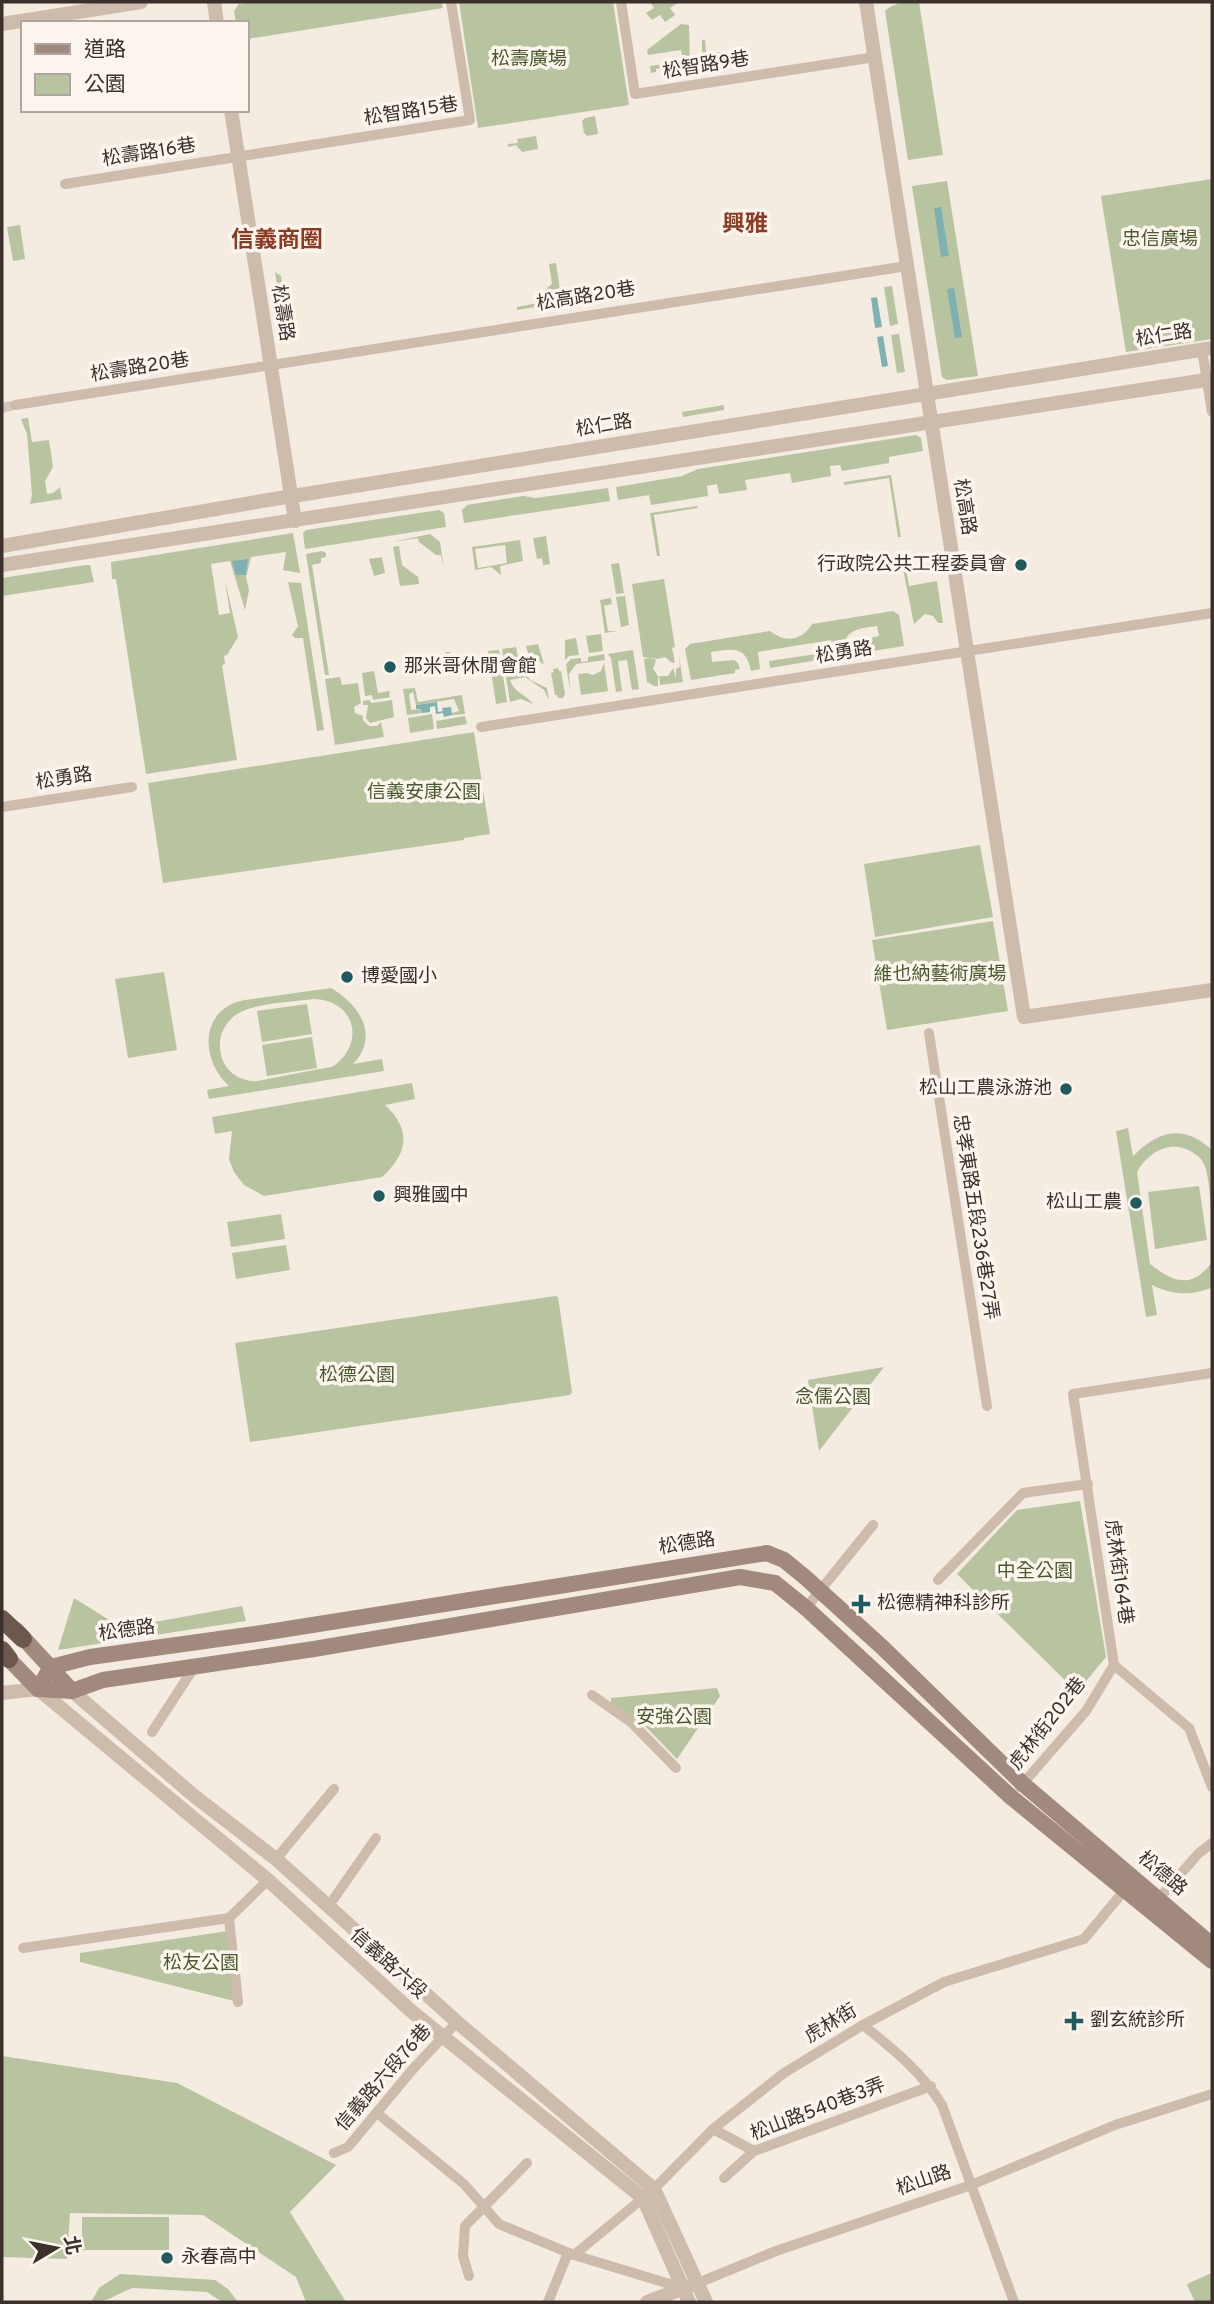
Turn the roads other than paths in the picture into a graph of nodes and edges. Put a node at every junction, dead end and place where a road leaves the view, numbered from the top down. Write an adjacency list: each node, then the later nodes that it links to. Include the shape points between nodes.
1 (141, 2): 7 (street)
2 (214, 2): 6 (street)
3 (451, 2): 10 (street, 松智路15巷, via 470,120)
4 (621, 2): 8 (street, 松智路9巷, via 635,94)
5 (866, 2): 8 (street, 松高路)
6 (217, 21)
7 (2, 24)
8 (874, 57): 12 (street, 松高路)
9 (231, 112): 10 (street, 松壽路)
10 (238, 157): 11 (street, 松壽路16巷); 14 (street, 松壽路)
11 (65, 184)
12 (907, 266): 14 (street, 松高路20巷); 16 (street, 松高路)
13 (1207, 349): 15 (street); 16 (street, 松仁路)
14 (271, 365): 17 (street, 松壽路20巷); 20 (street, 松壽路)
15 (1210, 379): 18 (street); 19 (street)
16 (927, 393): 19 (street, 松高路); 20 (street, 松仁路)
17 (15, 405)
18 (1212, 412)
19 (932, 423): 21 (street); 25 (street, 松高路)
20 (291, 497): 21 (street, 松壽路); 22 (street, 松仁路)
21 (295, 521): 23 (street)
22 (2, 546)
23 (2, 565)
24 (1212, 613): 25 (street, 松勇路)
25 (967, 651): 26 (street, 松勇路); 29 (street, 松高路, via 1024,1017)
26 (481, 727)
27 (132, 787): 28 (street, 松勇路)
28 (2, 807)
29 (1212, 990)
30 (929, 1033): 32 (street, 忠孝東路五段236巷27弄)
31 (1212, 1373): 33 (street, 虎林街164巷, via 1073,1394)
32 (987, 1406)
33 (1087, 1484): 35 (street, via 1023,1493); 42 (street, 虎林街164巷)
34 (873, 1525): 36 (street)
35 (938, 1580)
36 (819, 1591): 37 (street); 43 (main road, 松德路, via 784,1560 767,1553 90,1657); 51 (main road, 松德路)
37 (806, 1608): 44 (main road, 松德路, via 775,1583 740,1577); 54 (main road, 松德路)
38 (2, 1611): 40 (main road)
39 (2, 1619): 40 (highway)
40 (23, 1639): 43 (main road)
41 (4, 1654): 45 (main road)
42 (1114, 1665): 51 (street, 虎林街202巷, via 1086,1711); 52 (street, via 1189,1728)
43 (51, 1667): 45 (main road); 46 (main road)
44 (195, 1667): 46 (main road, 松德路, via 103,1680); 49 (street)
45 (38, 1689): 46 (main road, 松德路); 47 (street, 松德路); 58 (street, 信義路六段)
46 (72, 1691): 57 (street, 信義路六段)
47 (2, 1693)
48 (592, 1695): 50 (street, via 632,1723)
49 (152, 1732)
50 (676, 1768)
51 (1023, 1784): 54 (street, 虎林街202巷); 59 (main road, 松德路)
52 (1212, 1787)
53 (334, 1789): 57 (street)
54 (1011, 1797): 59 (main road, 松德路)
55 (376, 1838): 61 (street)
56 (1212, 1843): 60 (street)
57 (276, 1859): 61 (street, 信義路六段)
58 (268, 1880): 62 (street); 69 (street, 信義路六段)
59 (1129, 1885): 60 (main road, 松德路); 68 (street, 虎林街, via 1083,1939 944,1982)
60 (1154, 1904): 63 (main road, 松德路); 65 (main road, 松德路)
61 (328, 1907): 67 (street, 信義路六段)
62 (229, 1918): 64 (street); 66 (street)
63 (1212, 1945)
64 (23, 1948)
65 (1212, 1961)
66 (238, 2002)
67 (457, 2022): 69 (street, 信義路六段76巷); 79 (street, 信義路六段)
68 (863, 2025): 70 (street); 73 (street, 虎林街, via 784,2073)
69 (442, 2037): 72 (street, 信義路六段76巷); 79 (street, 信義路六段)
70 (930, 2086): 74 (street, 松山路540巷3弄); 78 (street, via 942,2105)
71 (1212, 2094): 78 (street, 松山路, via 1115,2125)
72 (377, 2113): 75 (street, 信義路六段76巷, via 348,2147); 80 (street)
73 (713, 2129): 74 (street); 79 (street, 虎林街)
74 (754, 2151): 77 (street, 松山路540巷3弄)
75 (334, 2153)
76 (527, 2163): 80 (street)
77 (724, 2178)
78 (971, 2185): 83 (street, 松山路, via 776,2251); 89 (street)
79 (649, 2193): 81 (street, 虎林街); 83 (street, 信義路六段); 84 (street, 信義路六段)
80 (485, 2206): 81 (street, via 499,2224); 82 (street, via 465,2226 463,2256)
81 (571, 2254): 84 (street); 85 (street)
82 (469, 2276)
83 (698, 2283): 84 (street, 松山路); 88 (street, 信義路六段)
84 (683, 2288): 86 (street, 松山路); 87 (street, 信義路六段)
85 (548, 2302)
86 (648, 2302)
87 (689, 2302)
88 (706, 2302)
89 (1014, 2302)

